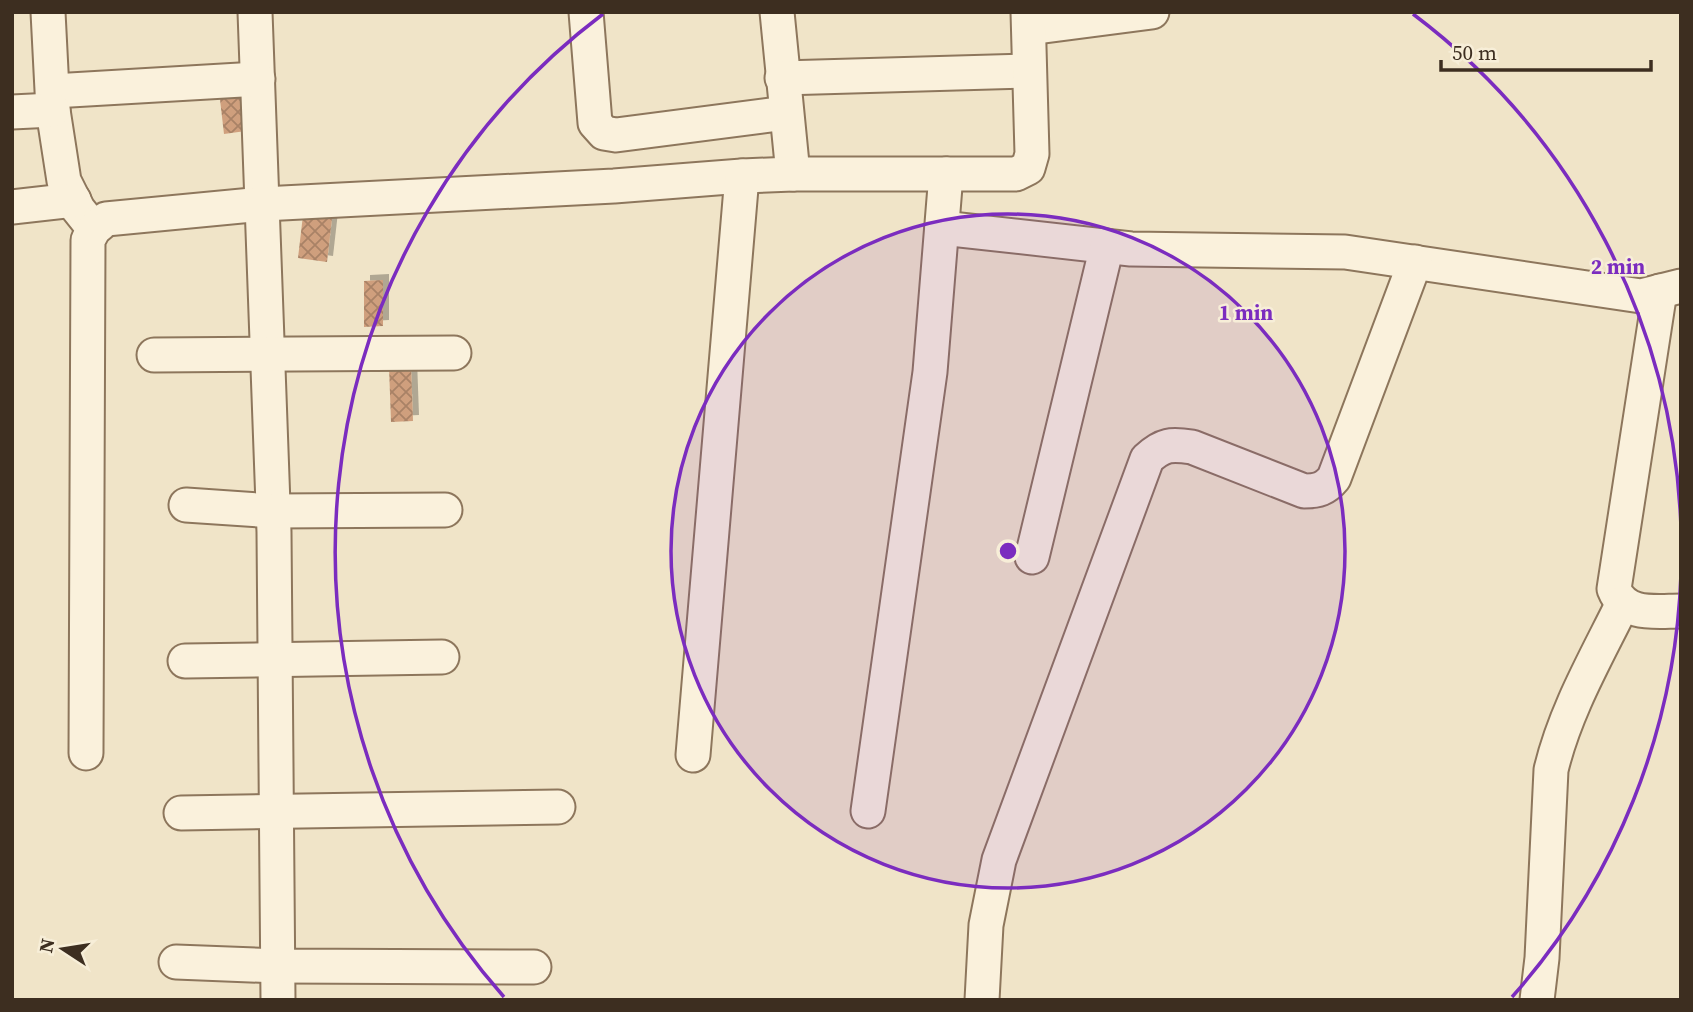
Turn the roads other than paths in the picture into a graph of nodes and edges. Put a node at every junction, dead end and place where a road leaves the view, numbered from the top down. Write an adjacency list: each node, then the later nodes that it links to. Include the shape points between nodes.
1 (48, 12): 10 (street)
2 (255, 12): 9 (street)
3 (586, 12): 12 (street, via 595,123 604,133)
4 (776, 12): 8 (street)
5 (1152, 12): 6 (street)
6 (1028, 20): 7 (street)
7 (1028, 71): 8 (street); 14 (street, via 1032,154 1028,168 1016,174)
8 (782, 78): 12 (street)
9 (258, 79): 10 (street); 17 (street)
10 (53, 100): 11 (street); 16 (street, via 64,181)
11 (12, 112)
12 (786, 113): 13 (street)
13 (793, 174): 14 (street); 15 (street)
14 (946, 174): 19 (street)
15 (742, 176): 17 (street); 37 (street)
16 (74, 200): 18 (street); 20 (street)
17 (263, 204): 20 (street, via 106,219); 26 (street)
18 (12, 207)
19 (942, 228): 21 (street); 40 (street, via 930,372)
20 (94, 229): 36 (street, via 88,240)
21 (1107, 246): 22 (street, via 1345,252); 30 (street)
22 (1415, 262): 23 (street, via 1641,296); 46 (street, via 1334,478 1327,486 1304,492 1176,444 1159,447 1147,459 999,860 986,925)
23 (1670, 289): 31 (street, via 1614,589)
24 (454, 353): 26 (street)
25 (154, 355): 26 (street)
26 (268, 356): 28 (street)
27 (186, 505): 28 (street)
28 (273, 510): 29 (street); 35 (street)
29 (444, 510)
30 (1032, 558)
31 (1623, 603): 32 (street, via 1637,610); 47 (street, via 1558,740 1551,770)
32 (1681, 611)
33 (442, 657): 35 (street)
34 (185, 661): 35 (street)
35 (274, 661): 39 (street)
36 (86, 753)
37 (693, 755)
38 (558, 807): 39 (street)
39 (276, 811): 41 (street); 43 (street)
40 (868, 811)
41 (181, 813)
42 (176, 962): 43 (street)
43 (278, 966): 44 (street); 45 (street)
44 (534, 967)
45 (278, 1000)
46 (982, 1000)
47 (1537, 1000)

